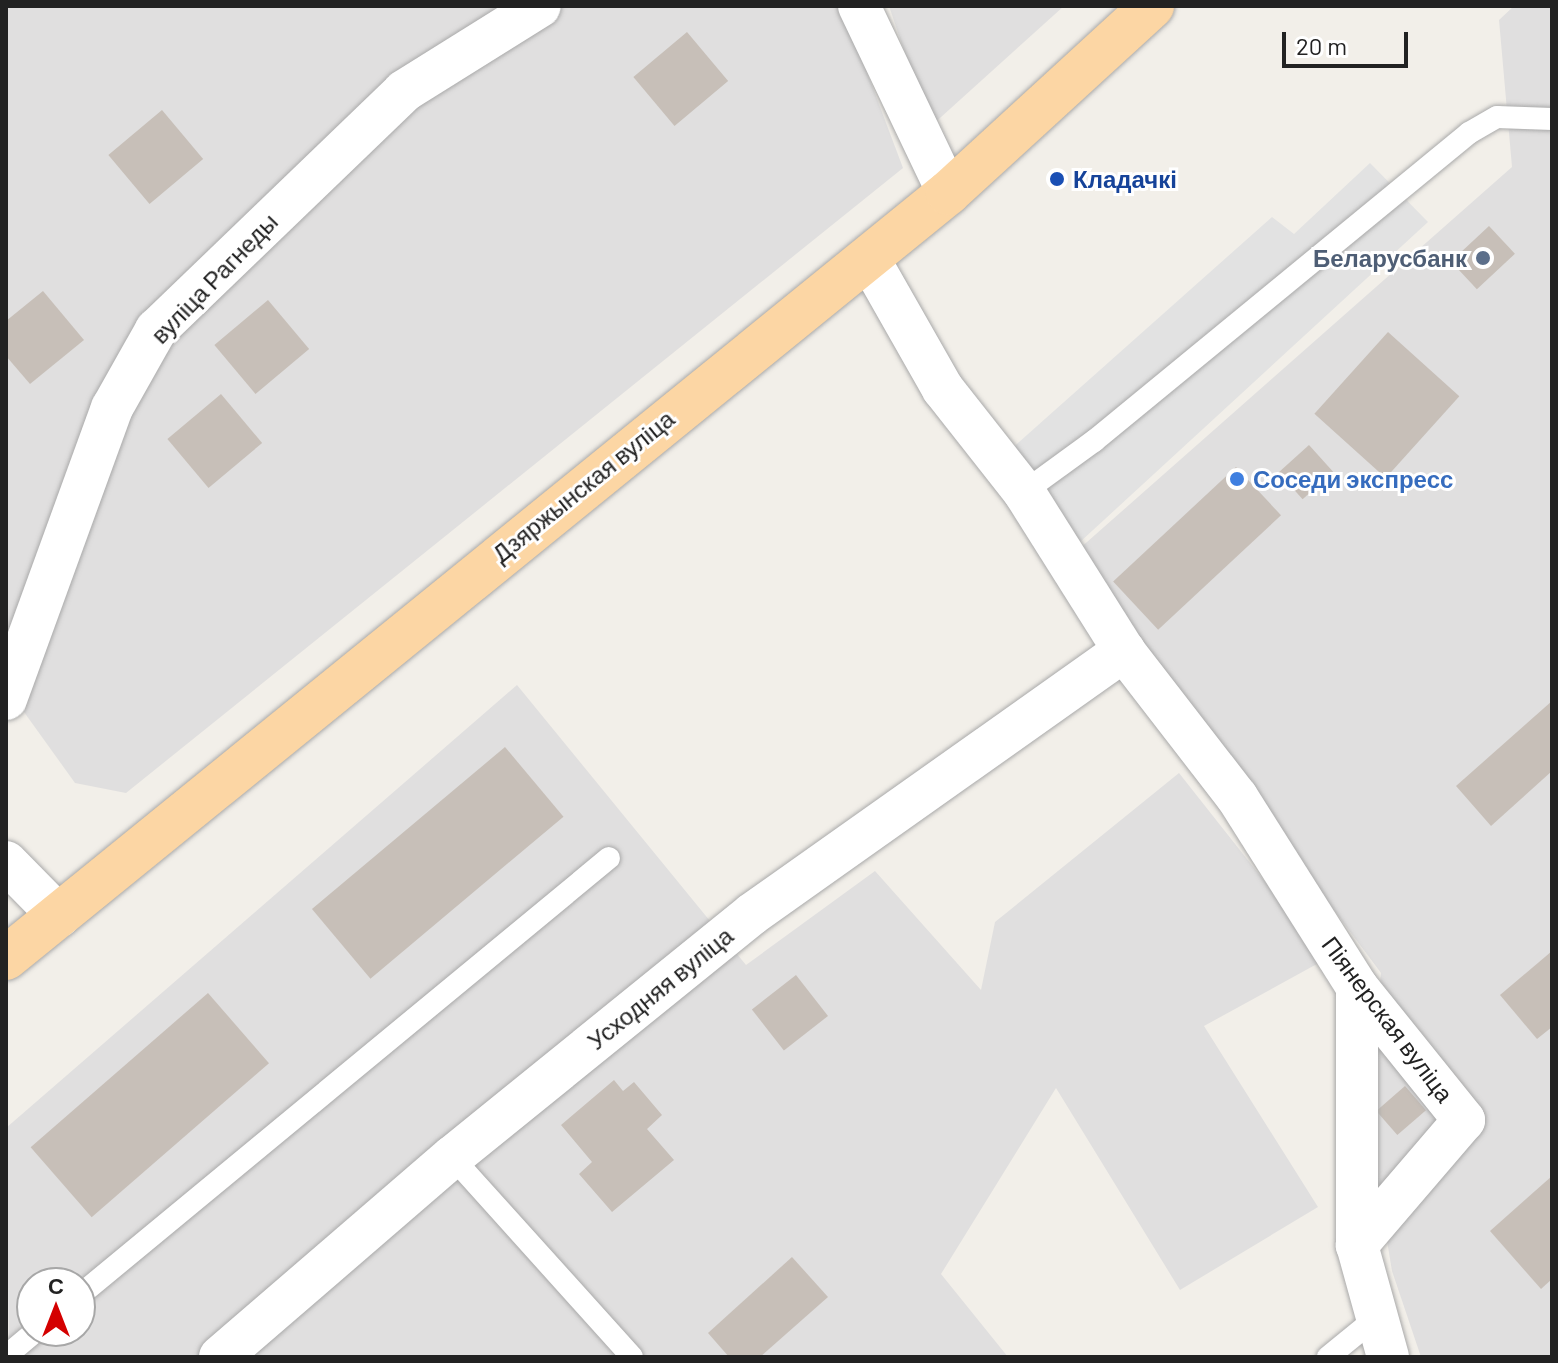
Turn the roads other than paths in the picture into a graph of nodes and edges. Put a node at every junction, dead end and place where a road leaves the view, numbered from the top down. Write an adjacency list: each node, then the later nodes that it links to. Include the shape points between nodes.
1 (540, 6): 9 (street, вуліца Рагнеды, via 404,91 156,330 112,408)
2 (859, 6): 5 (street)
3 (1152, 6): 5 (main road, Дзяржынская вуліца)
4 (1552, 119): 7 (lane, via 1497,117 1469,133)
5 (948, 193): 6 (main road, Дзяржынская вуліца)
6 (869, 259): 7 (street, Піянерская вуліца, via 943,389); 12 (main road, Дзяржынская вуліца, via 768,334)
7 (1024, 492): 8 (street, Піянерская вуліца)
8 (1124, 651): 14 (street, Піянерская вуліца, via 1237,797); 15 (street, Усходняя вуліца, via 752,914)
9 (6, 699)
10 (609, 858): 17 (lane)
11 (6, 862): 12 (street)
12 (59, 916): 13 (main road, Дзяржынская вуліца)
13 (6, 958)
14 (1357, 987): 16 (street); 16 (street, Піянерская вуліца, via 1464,1120)
15 (452, 1157): 19 (street, Усходняя вуліца); 20 (lane)
16 (1357, 1245): 18 (street)
17 (96, 1282)
18 (1377, 1317): 21 (lane); 22 (street)
19 (220, 1357)
20 (632, 1357)
21 (1328, 1357)
22 (1388, 1357)

